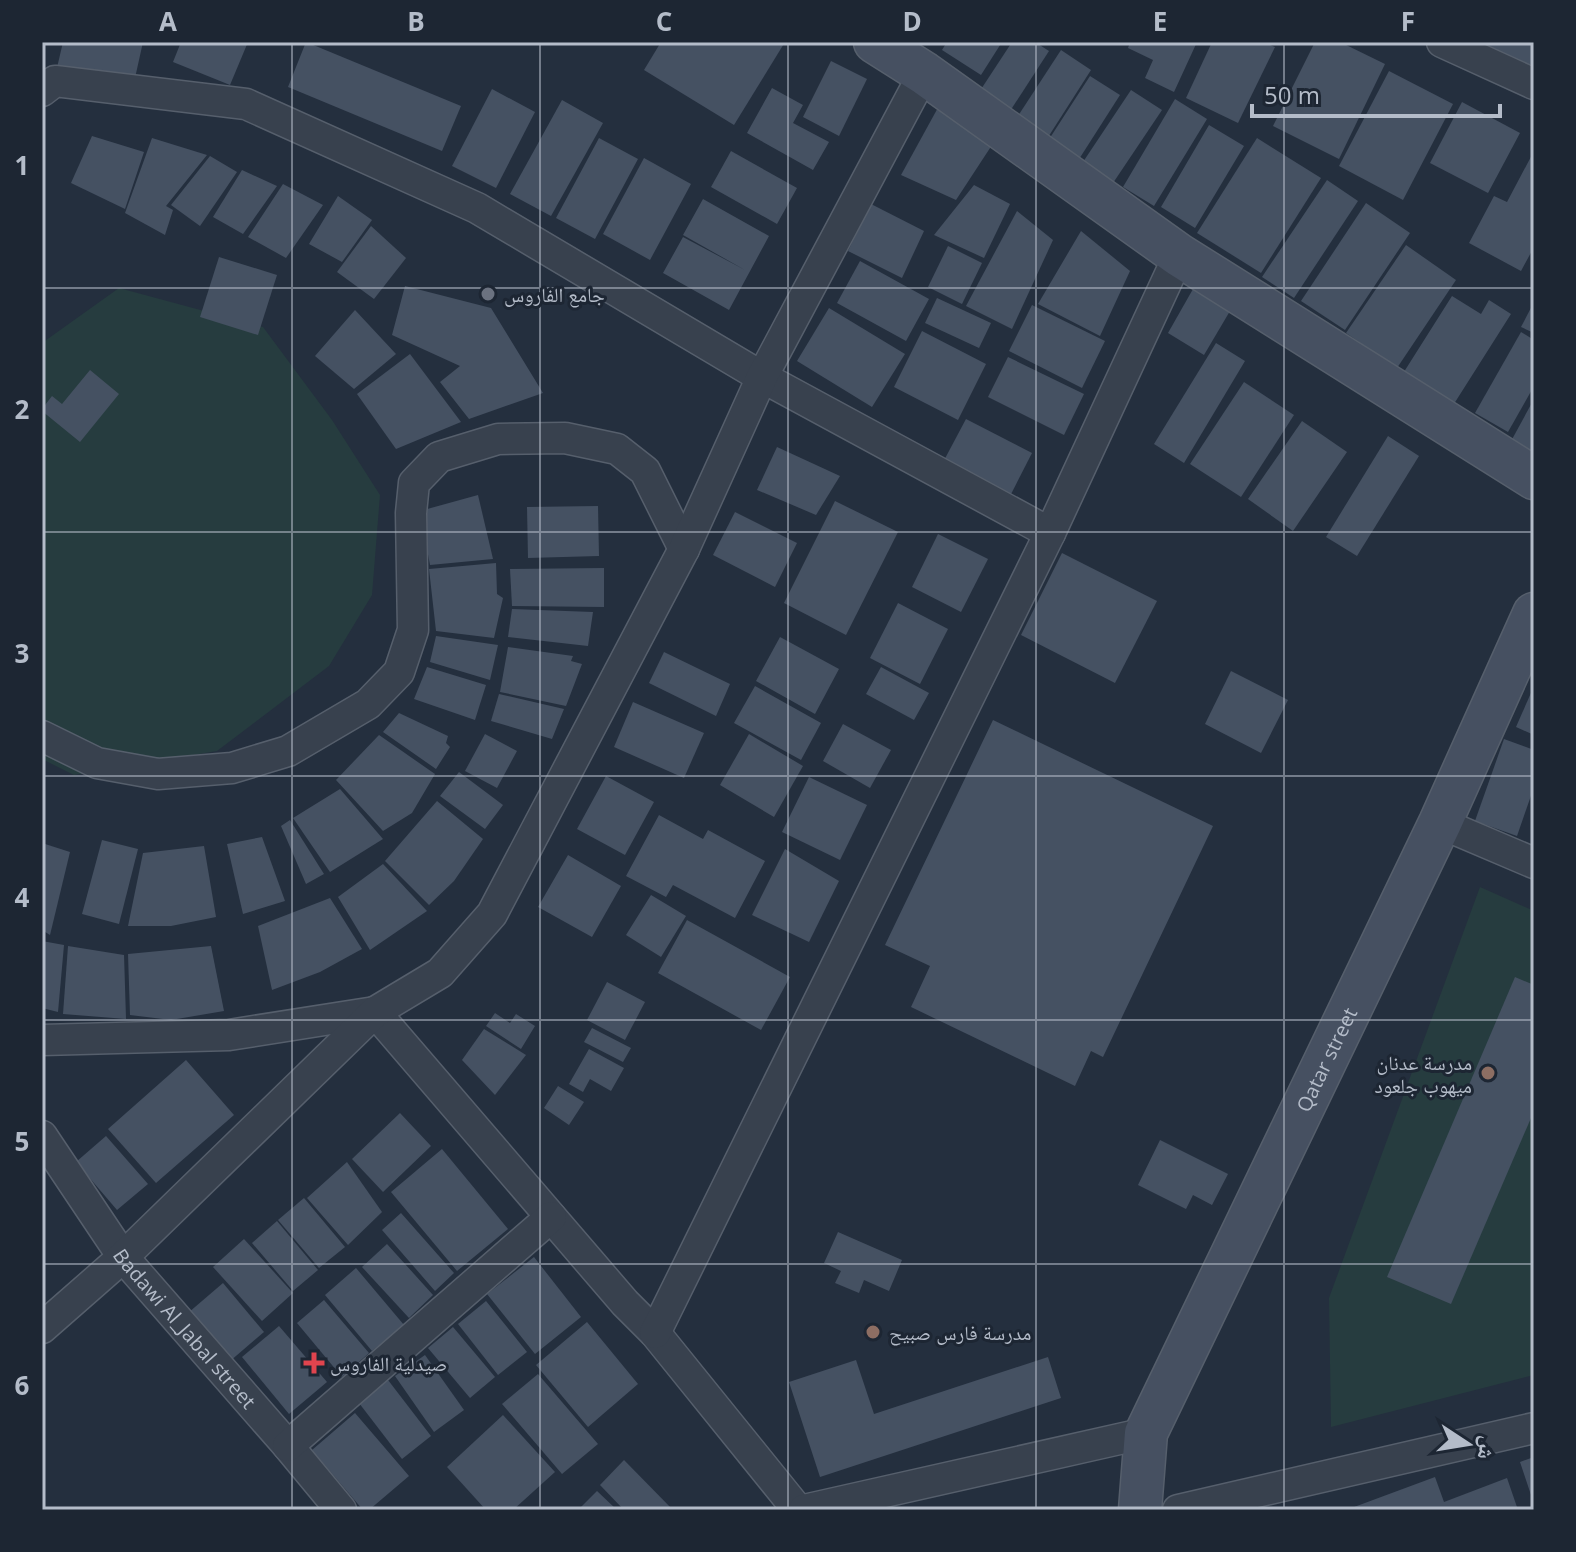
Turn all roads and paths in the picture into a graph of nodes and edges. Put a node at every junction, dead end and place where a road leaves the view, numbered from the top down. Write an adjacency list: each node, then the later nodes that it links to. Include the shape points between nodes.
1 (875, 42): 3 (street)
2 (1442, 42): 4 (street)
3 (924, 73): 6 (street); 7 (street)
4 (1534, 84)
5 (42, 91): 7 (street, via 55,81 246,104 477,208)
6 (1179, 255): 8 (street); 9 (street)
7 (762, 377): 9 (street); 10 (street)
8 (1534, 478)
9 (1050, 533): 21 (street)
10 (684, 549): 12 (street, via 645,471 617,449 565,438 498,439 439,457 414,483 413,630 399,672 368,704 288,751 232,768 158,774 97,763); 15 (street, via 492,914 440,973)
11 (1534, 614): 13 (street, Qatar street)
12 (42, 736)
13 (1440, 823): 14 (street); 23 (street, Qatar street)
14 (1534, 863)
15 (375, 1012): 16 (street, via 229,1035); 18 (street); 19 (street)
16 (42, 1040)
17 (42, 1136): 19 (street, Badawi Al_Jabal street)
18 (551, 1217): 21 (street); 24 (street)
19 (123, 1257): 20 (street); 24 (street, Badawi Al_Jabal street)
20 (42, 1328)
21 (655, 1333): 26 (street)
22 (1534, 1428): 28 (street)
23 (1146, 1433): 26 (street); 27 (street, Qatar street)
24 (288, 1446): 25 (street, Badawi Al_Jabal street)
25 (341, 1510)
26 (801, 1510)
27 (1140, 1510)
28 (1178, 1510)

